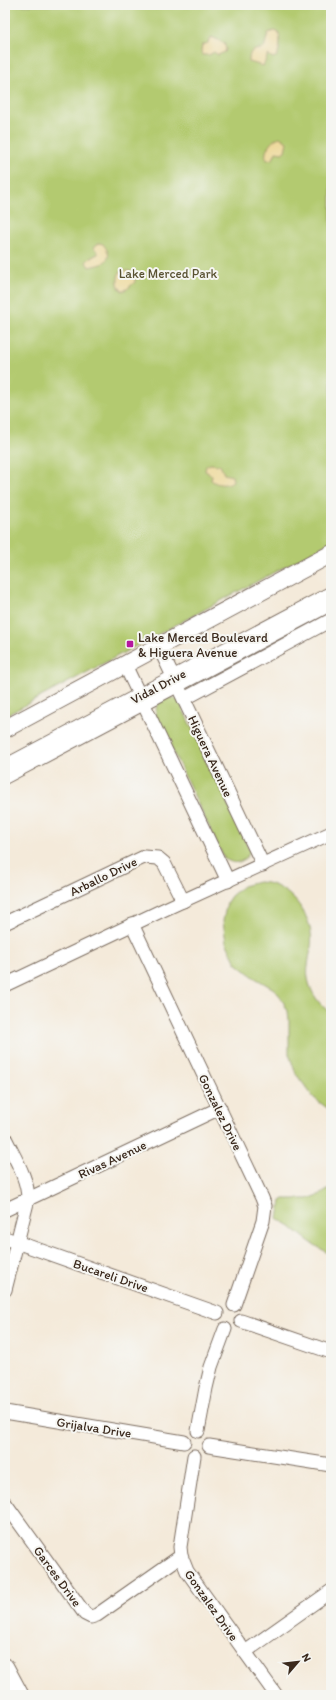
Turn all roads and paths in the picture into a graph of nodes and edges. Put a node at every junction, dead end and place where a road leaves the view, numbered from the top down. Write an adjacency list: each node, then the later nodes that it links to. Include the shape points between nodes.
1 (331, 554): 5 (main road)
2 (331, 593): 7 (street, Vidal Drive)
3 (331, 604): 7 (street, Vidal Drive)
4 (331, 620): 8 (street, Vidal Drive)
5 (159, 647): 6 (main road); 7 (street, Higuera Avenue)
6 (125, 665): 9 (street); 10 (main road)
7 (176, 682): 8 (street, Higuera Avenue); 9 (street, Vidal Drive)
8 (184, 699): 14 (street, Higuera Avenue)
9 (141, 700): 11 (street, Vidal Drive); 12 (street, Vidal Drive); 15 (street)
10 (5, 729)
11 (5, 766)
12 (5, 777)
13 (331, 833): 14 (street)
14 (263, 865): 15 (street)
15 (228, 881): 16 (street)
16 (183, 901): 17 (street, Arballo Drive, via 164,863 158,858 144,857); 18 (street)
17 (5, 923)
18 (132, 924): 19 (street); 20 (street, Gonzalez Drive)
19 (5, 985)
20 (220, 1108): 22 (street, Rivas Avenue); 26 (street, Gonzalez Drive, via 265,1206 263,1221)
21 (5, 1138): 22 (street, via 26,1181)
22 (28, 1199): 23 (street, Rivas Avenue); 24 (street)
23 (5, 1210)
24 (11, 1240): 25 (street); 27 (street, Bucareli Drive)
25 (5, 1290)
26 (234, 1305): 27 (street, via 225,1305); 28 (street, via 241,1312)
27 (217, 1313): 29 (street, via 218,1323)
28 (241, 1321): 29 (street, via 235,1329); 30 (street)
29 (225, 1329): 32 (street, via 207,1381)
30 (331, 1352)
31 (5, 1412): 33 (street, Grijalva Drive)
32 (198, 1431): 33 (street, via 189,1433); 34 (street, via 206,1436)
33 (184, 1442): 35 (street, via 186,1452)
34 (209, 1446): 35 (street, via 204,1454); 36 (street)
35 (194, 1456): 38 (street, Gonzalez Drive, via 180,1547)
36 (331, 1465)
37 (5, 1503): 38 (street, Garces Drive, via 85,1614 90,1617 98,1615)
38 (181, 1556): 40 (street, Gonzalez Drive, via 187,1571)
39 (331, 1591): 40 (street)
40 (245, 1652): 43 (street, Gonzalez Drive)
41 (5, 1667): 42 (main road)
42 (20, 1695)
43 (276, 1695)

